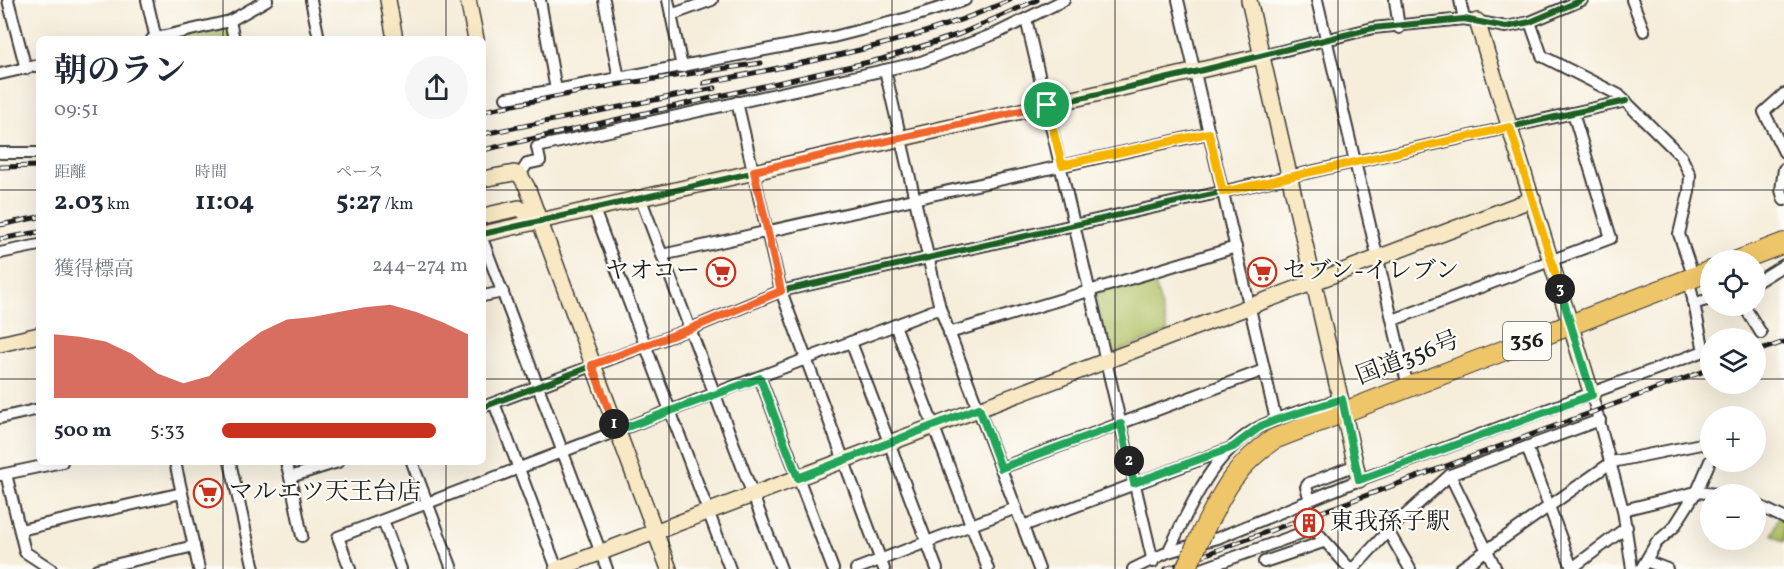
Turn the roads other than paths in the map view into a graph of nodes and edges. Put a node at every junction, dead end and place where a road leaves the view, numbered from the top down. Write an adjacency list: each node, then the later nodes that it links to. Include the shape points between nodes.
1 (8, 0): 41 (street)
2 (147, 0): 31 (street)
3 (267, 0): 27 (street)
4 (311, 0): 34 (street)
5 (388, 0): 35 (street)
6 (468, 0): 36 (street)
7 (540, 0): 46 (street)
8 (604, 0): 45 (street)
9 (668, 0): 23 (street)
10 (712, 0): 23 (street)
11 (965, 0): 22 (street)
12 (1064, 0): 24 (street)
13 (1178, 0): 43 (street)
14 (1242, 0): 25 (street)
15 (1249, 0): 25 (street)
16 (1254, 0): 25 (street)
17 (1317, 0): 37 (street)
18 (1395, 0): 29 (street)
19 (1460, 0): 26 (street)
20 (1582, 0): 28 (street)
21 (1632, 0): 30 (street)
22 (930, 5): 40 (street, via 833,37)
23 (671, 15): 40 (street)
24 (1026, 19): 42 (street, via 921,62); 51 (street)
25 (1254, 19): 38 (street)
26 (1471, 20): 28 (street, via 1506,27); 29 (street); 53 (street)
27 (230, 21): 32 (street); 33 (street)
28 (1530, 22): 49 (street, via 1542,56)
29 (1399, 28): 37 (street, via 1373,28)
30 (1644, 31)
31 (154, 36)
32 (168, 36)
33 (233, 36)
34 (318, 36)
35 (394, 36)
36 (475, 36)
37 (1326, 39): 38 (street); 59 (street)
38 (1262, 56): 43 (street); 64 (street)
39 (36, 66): 41 (street)
40 (682, 68): 45 (street)
41 (26, 69): 44 (street)
42 (885, 69): 50 (street); 55 (street)
43 (1195, 72): 51 (street); 54 (street)
44 (0, 74)
45 (619, 79): 46 (street)
46 (556, 90): 48 (street)
47 (1784, 94): 56 (street, via 1764,112)
48 (506, 98)
49 (1626, 101): 52 (street); 88 (street, via 1681,156 1689,175 1689,192 1678,234)
50 (737, 102): 62 (street); 63 (street, via 537,147 540,161 527,164)
51 (1047, 105): 55 (street); 60 (street)
52 (1573, 113): 53 (street); 86 (street, via 1611,238)
53 (1510, 127): 59 (street); 69 (street)
54 (1209, 133): 60 (street); 66 (street)
55 (900, 138): 62 (street); 68 (street)
56 (1784, 152)
57 (0, 153): 58 (street)
58 (36, 153)
59 (1355, 162): 64 (street); 84 (street)
60 (1062, 165): 68 (street); 74 (street)
61 (1784, 169): 70 (street, via 1780,190)
62 (754, 171): 67 (street); 75 (street)
63 (520, 175): 65 (street); 73 (street, via 536,208)
64 (1290, 177): 66 (street); 90 (street)
65 (486, 178)
66 (1223, 192): 74 (street); 79 (street)
67 (640, 196): 71 (street); 83 (street)
68 (914, 198): 75 (street); 85 (street)
69 (1533, 199): 84 (street); 86 (street)
70 (1784, 200)
71 (593, 207): 73 (street); 107 (street)
72 (486, 215): 73 (street, via 519,208)
73 (537, 220): 76 (street); 110 (street)
74 (1076, 224): 85 (street); 92 (street)
75 (768, 231): 83 (street); 91 (street)
76 (486, 233)
77 (1784, 243): 81 (highway)
78 (36, 246): 82 (street)
79 (1236, 247): 92 (street); 97 (street)
80 (486, 249): 93 (street)
81 (1766, 250)
82 (0, 254)
83 (662, 255): 102 (street)
84 (1377, 257): 90 (street); 99 (street)
85 (928, 258): 91 (street); 98 (street)
86 (1552, 261): 99 (street); 100 (street)
87 (1784, 265): 89 (street)
88 (1698, 276): 96 (street); 100 (highway, 国道356号 / 356)
89 (1766, 276)
90 (1314, 281): 97 (street); 118 (street)
91 (781, 291): 102 (street); 108 (street)
92 (1090, 291): 103 (street); 109 (street)
93 (503, 292): 94 (street); 113 (street)
94 (486, 295)
95 (1700, 302): 96 (street)
96 (1693, 304): 116 (street, via 1704,351)
97 (1249, 305): 109 (street); 111 (street)
98 (940, 308): 101 (street); 103 (street)
99 (1393, 320): 114 (street)
100 (1571, 324): 114 (highway, 国道356号 / 356); 116 (street)
101 (895, 325): 105 (street); 126 (street)
102 (690, 329): 107 (street); 115 (street)
103 (950, 333): 119 (street)
104 (36, 336): 106 (street)
105 (851, 342): 108 (street); 128 (street)
106 (0, 344)
107 (646, 345): 110 (street); 121 (street)
108 (807, 359): 112 (street); 133 (street)
109 (1106, 360): 119 (street); 125 (street)
110 (592, 365): 113 (street); 127 (street)
111 (1264, 370): 123 (street); 125 (street)
112 (760, 378): 115 (street); 148 (street)
113 (538, 386): 117 (street); 132 (street)
114 (1408, 387): 118 (highway, 国道356号 / 356)
115 (715, 393): 121 (street); 153 (street)
116 (1592, 395): 124 (street); 144 (street)
117 (488, 405): 141 (street)
118 (1344, 405): 123 (street); 144 (street); 199 (highway, 国道356号 / 356, bridge, via 1274,439 1248,458 1227,484)
119 (979, 408): 126 (street); 142 (street)
120 (36, 410): 122 (street)
121 (670, 410): 127 (street); 160 (street)
122 (0, 418)
123 (1276, 420): 130 (street)
124 (1600, 420): 131 (street); 134 (street)
125 (1121, 424): 142 (street); 149 (street)
126 (933, 426): 128 (street); 163 (street)
127 (616, 431): 132 (street); 168 (street)
128 (889, 443): 133 (street); 170 (street)
129 (1700, 444): 134 (street)
130 (1233, 447): 149 (street); 176 (street, via 1202,484)
131 (1527, 447): 146 (street); 156 (street)
132 (563, 451): 141 (street); 175 (street)
133 (843, 460): 148 (street); 178 (street)
134 (1612, 462): 156 (street); 159 (street)
135 (48, 465): 145 (street)
136 (176, 465): 152 (street)
137 (231, 465): 184 (street)
138 (287, 465): 147 (street)
139 (328, 465): 147 (street)
140 (413, 465): 155 (street)
141 (519, 468): 155 (street); 188 (street)
142 (1001, 468): 157 (street)
143 (1705, 472): 150 (street)
144 (1358, 473): 154 (street); 154 (street, via 1309,483 1306,487)
145 (3, 475): 166 (street)
146 (1450, 475): 167 (street); 174 (street)
147 (290, 477): 169 (street)
148 (798, 478): 153 (street); 193 (street)
149 (1134, 483): 164 (street); 177 (street)
150 (1696, 492): 151 (street); 159 (street); 180 (street)
151 (1700, 492)
152 (182, 494): 166 (street); 172 (street)
153 (753, 495): 160 (street); 192 (street)
154 (1310, 500): 176 (street, via 1218,538)
155 (428, 503): 162 (street); 187 (street)
156 (1549, 506): 174 (street); 205 (street)
157 (1016, 508): 163 (street); 164 (street)
158 (1766, 509): 161 (street)
159 (1623, 510): 165 (street)
160 (709, 512): 168 (street); 191 (street)
161 (1784, 518)
162 (382, 520): 185 (street, via 338,537); 186 (street)
163 (971, 525): 170 (street); 196 (street)
164 (1023, 526): 197 (street)
165 (1627, 527): 205 (street); 206 (street)
166 (20, 530): 181 (street, via 25,552)
167 (1388, 531): 201 (street); 202 (street)
168 (655, 532): 175 (street); 190 (street)
169 (302, 536)
170 (927, 542): 178 (street); 195 (street)
171 (1323, 542): 173 (street, via 1316,531 1307,531); 179 (street); 201 (street)
172 (194, 546): 182 (street); 183 (street)
173 (1258, 548): 179 (street); 200 (street)
174 (1487, 550): 203 (street); 204 (street)
175 (601, 552): 188 (street); 189 (street)
176 (1168, 552): 177 (street)
177 (1153, 562): 198 (street)
178 (882, 564): 194 (street)
179 (1265, 565)
180 (1644, 565): 207 (street)
181 (51, 569)
182 (97, 569)
183 (199, 569)
184 (254, 569)
185 (350, 569)
186 (401, 569)
187 (452, 569)
188 (557, 569)
189 (607, 569)
190 (669, 569)
191 (730, 569)
192 (781, 569)
193 (833, 569)
194 (856, 569)
195 (937, 569)
196 (988, 569)
197 (1039, 569)
198 (1133, 569)
199 (1186, 569)
200 (1203, 569)
201 (1351, 569)
202 (1410, 569)
203 (1460, 569)
204 (1496, 569)
205 (1572, 569)
206 (1632, 569)
207 (1667, 569)

